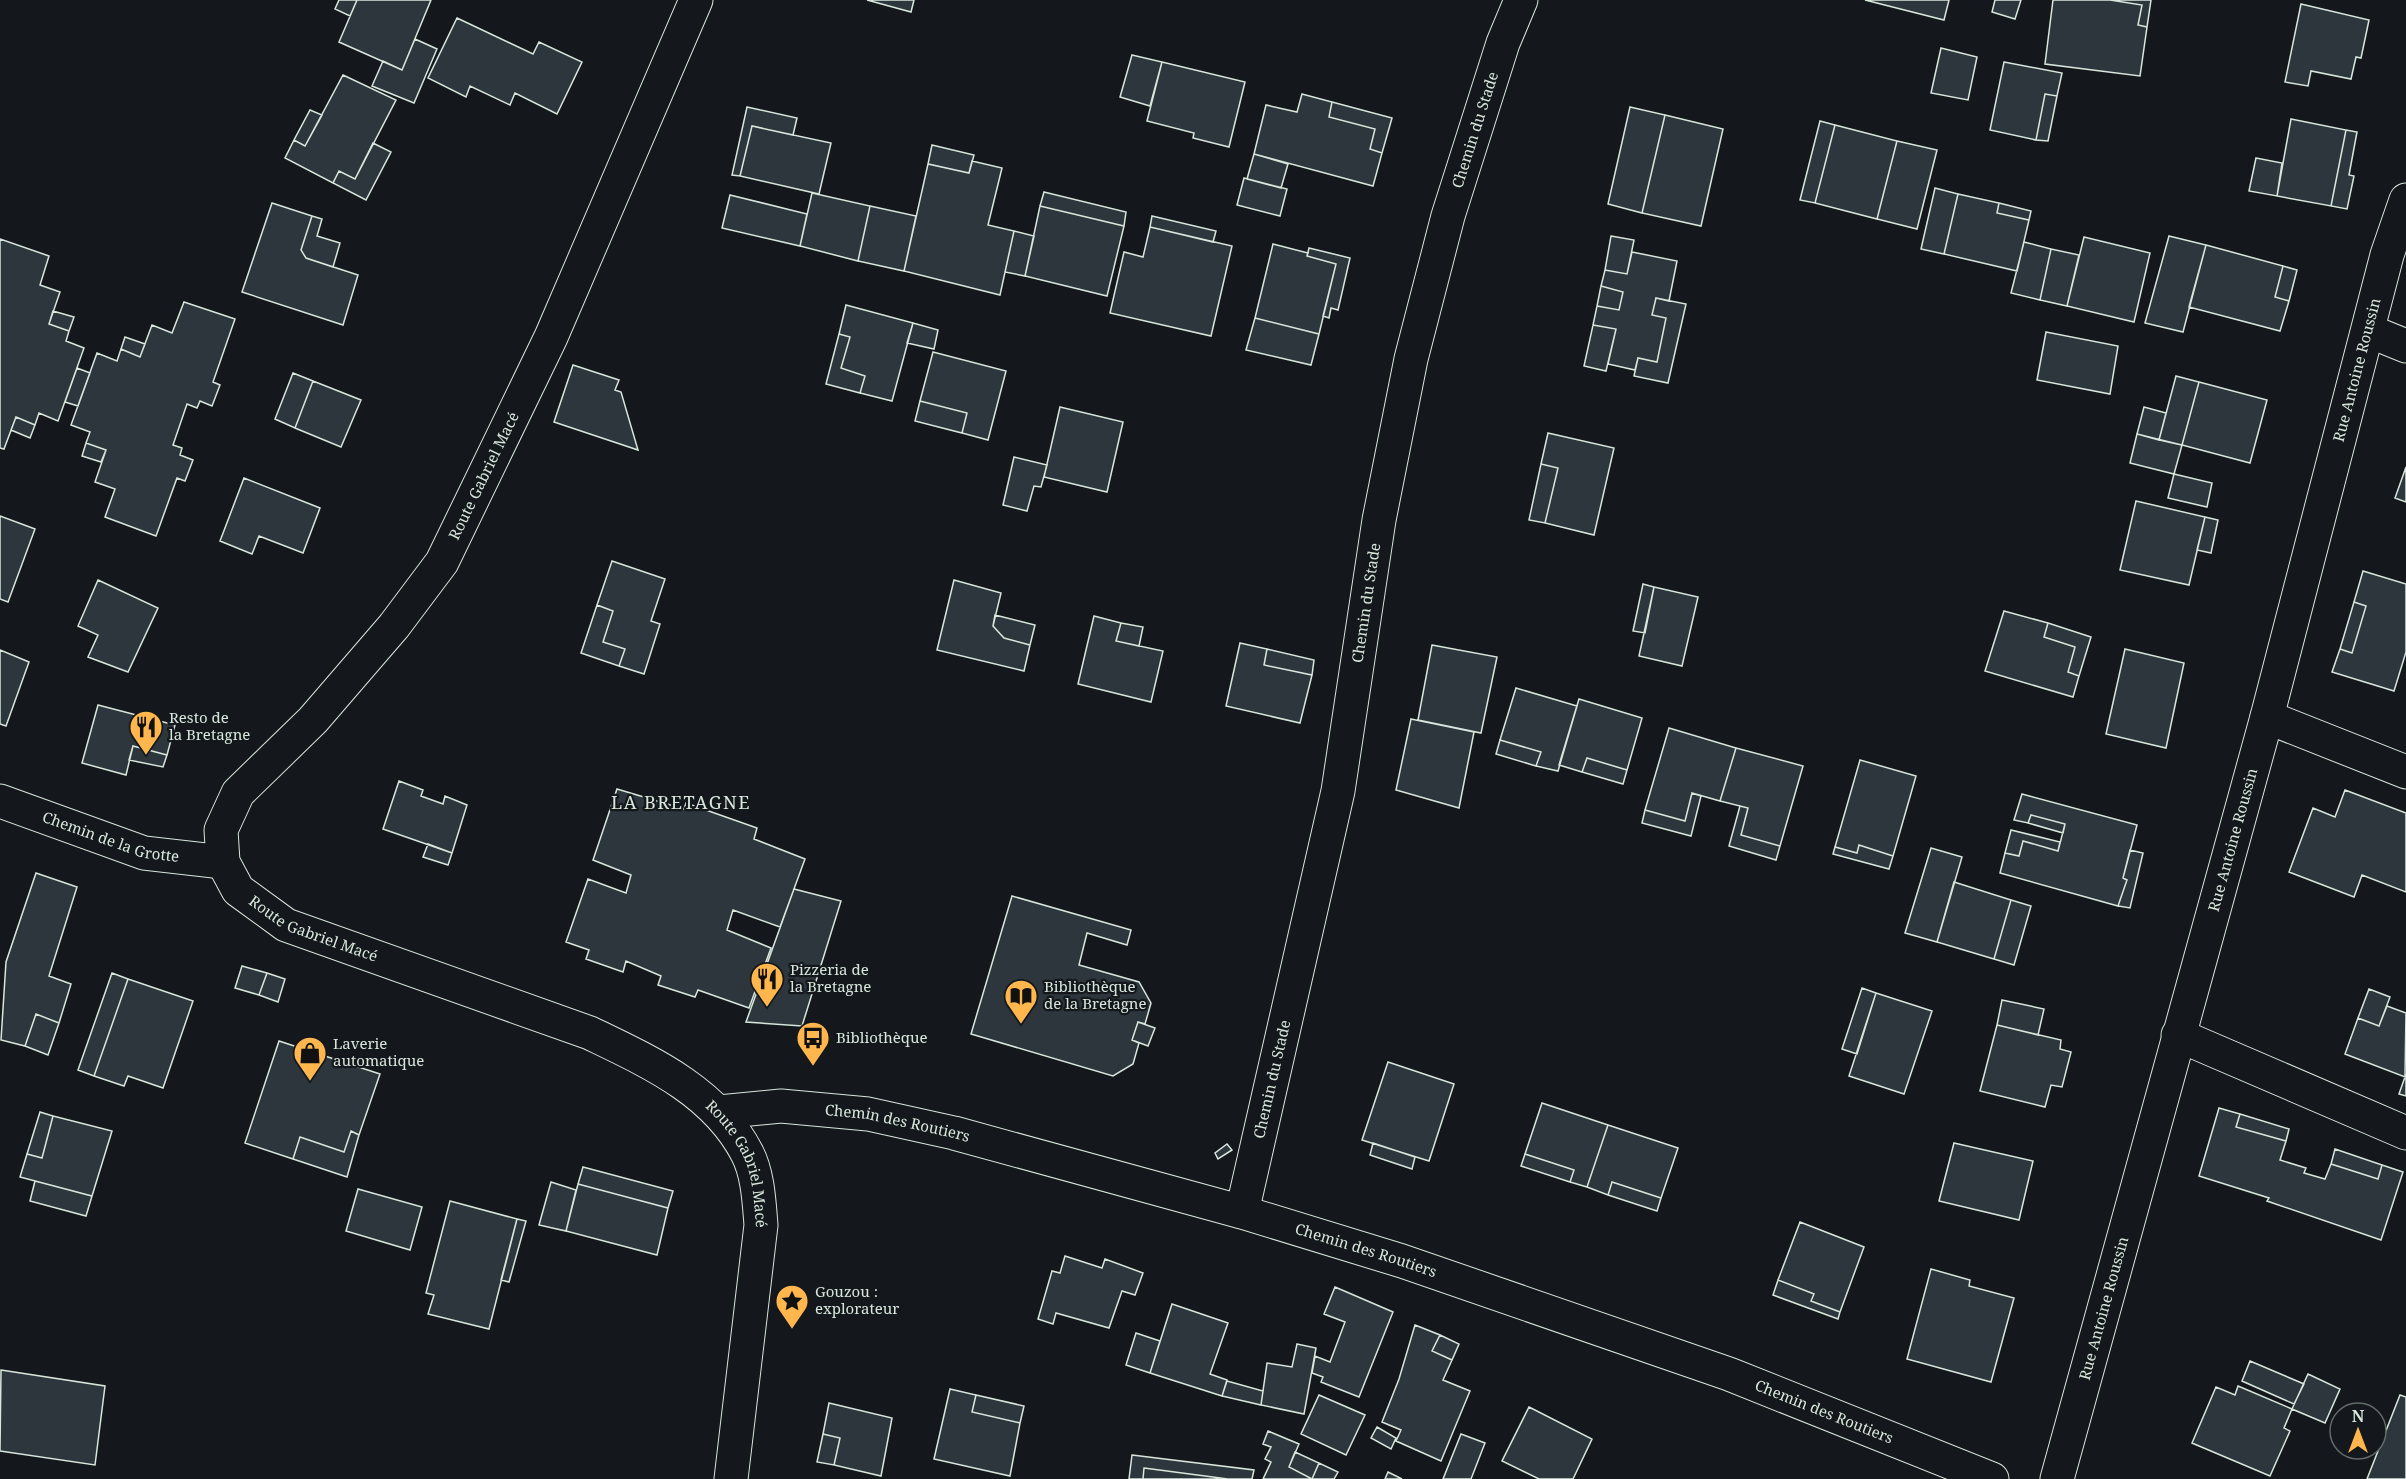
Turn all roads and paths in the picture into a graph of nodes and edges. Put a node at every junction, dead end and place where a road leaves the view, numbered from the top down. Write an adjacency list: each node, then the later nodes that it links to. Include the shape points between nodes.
1 (696, 0): 9 (street, Route Gabriel Macé, via 551,337 442,562 394,626 313,720 238,793 221,830)
2 (1521, 0): 13 (street, Chemin du Stade, via 1503,43 1448,216 1410,358 1379,520 1338,791)
3 (2406, 200): 4 (street, Rue Antoine Roussin)
4 (2368, 331): 5 (street); 6 (street, Rue Antoine Roussin)
5 (2406, 346)
6 (2267, 717): 7 (street); 10 (street, Rue Antoine Roussin)
7 (2406, 772)
8 (0, 801): 9 (street, Chemin de la Grotte, via 144,853)
9 (223, 862): 11 (street, Route Gabriel Macé, via 238,890 286,925 590,1034 686,1084)
10 (2178, 1035): 12 (street); 16 (street, Rue Antoine Roussin)
11 (719, 1112): 13 (street, Chemin des Routiers, via 781,1106 867,1114 954,1133); 14 (street, Route Gabriel Macé, via 748,1154 758,1189 761,1225)
12 (2406, 1133)
13 (1242, 1212): 15 (street, Chemin des Routiers, via 1402,1262 1729,1374)
14 (731, 1479)
15 (1992, 1479)
16 (2057, 1479)

